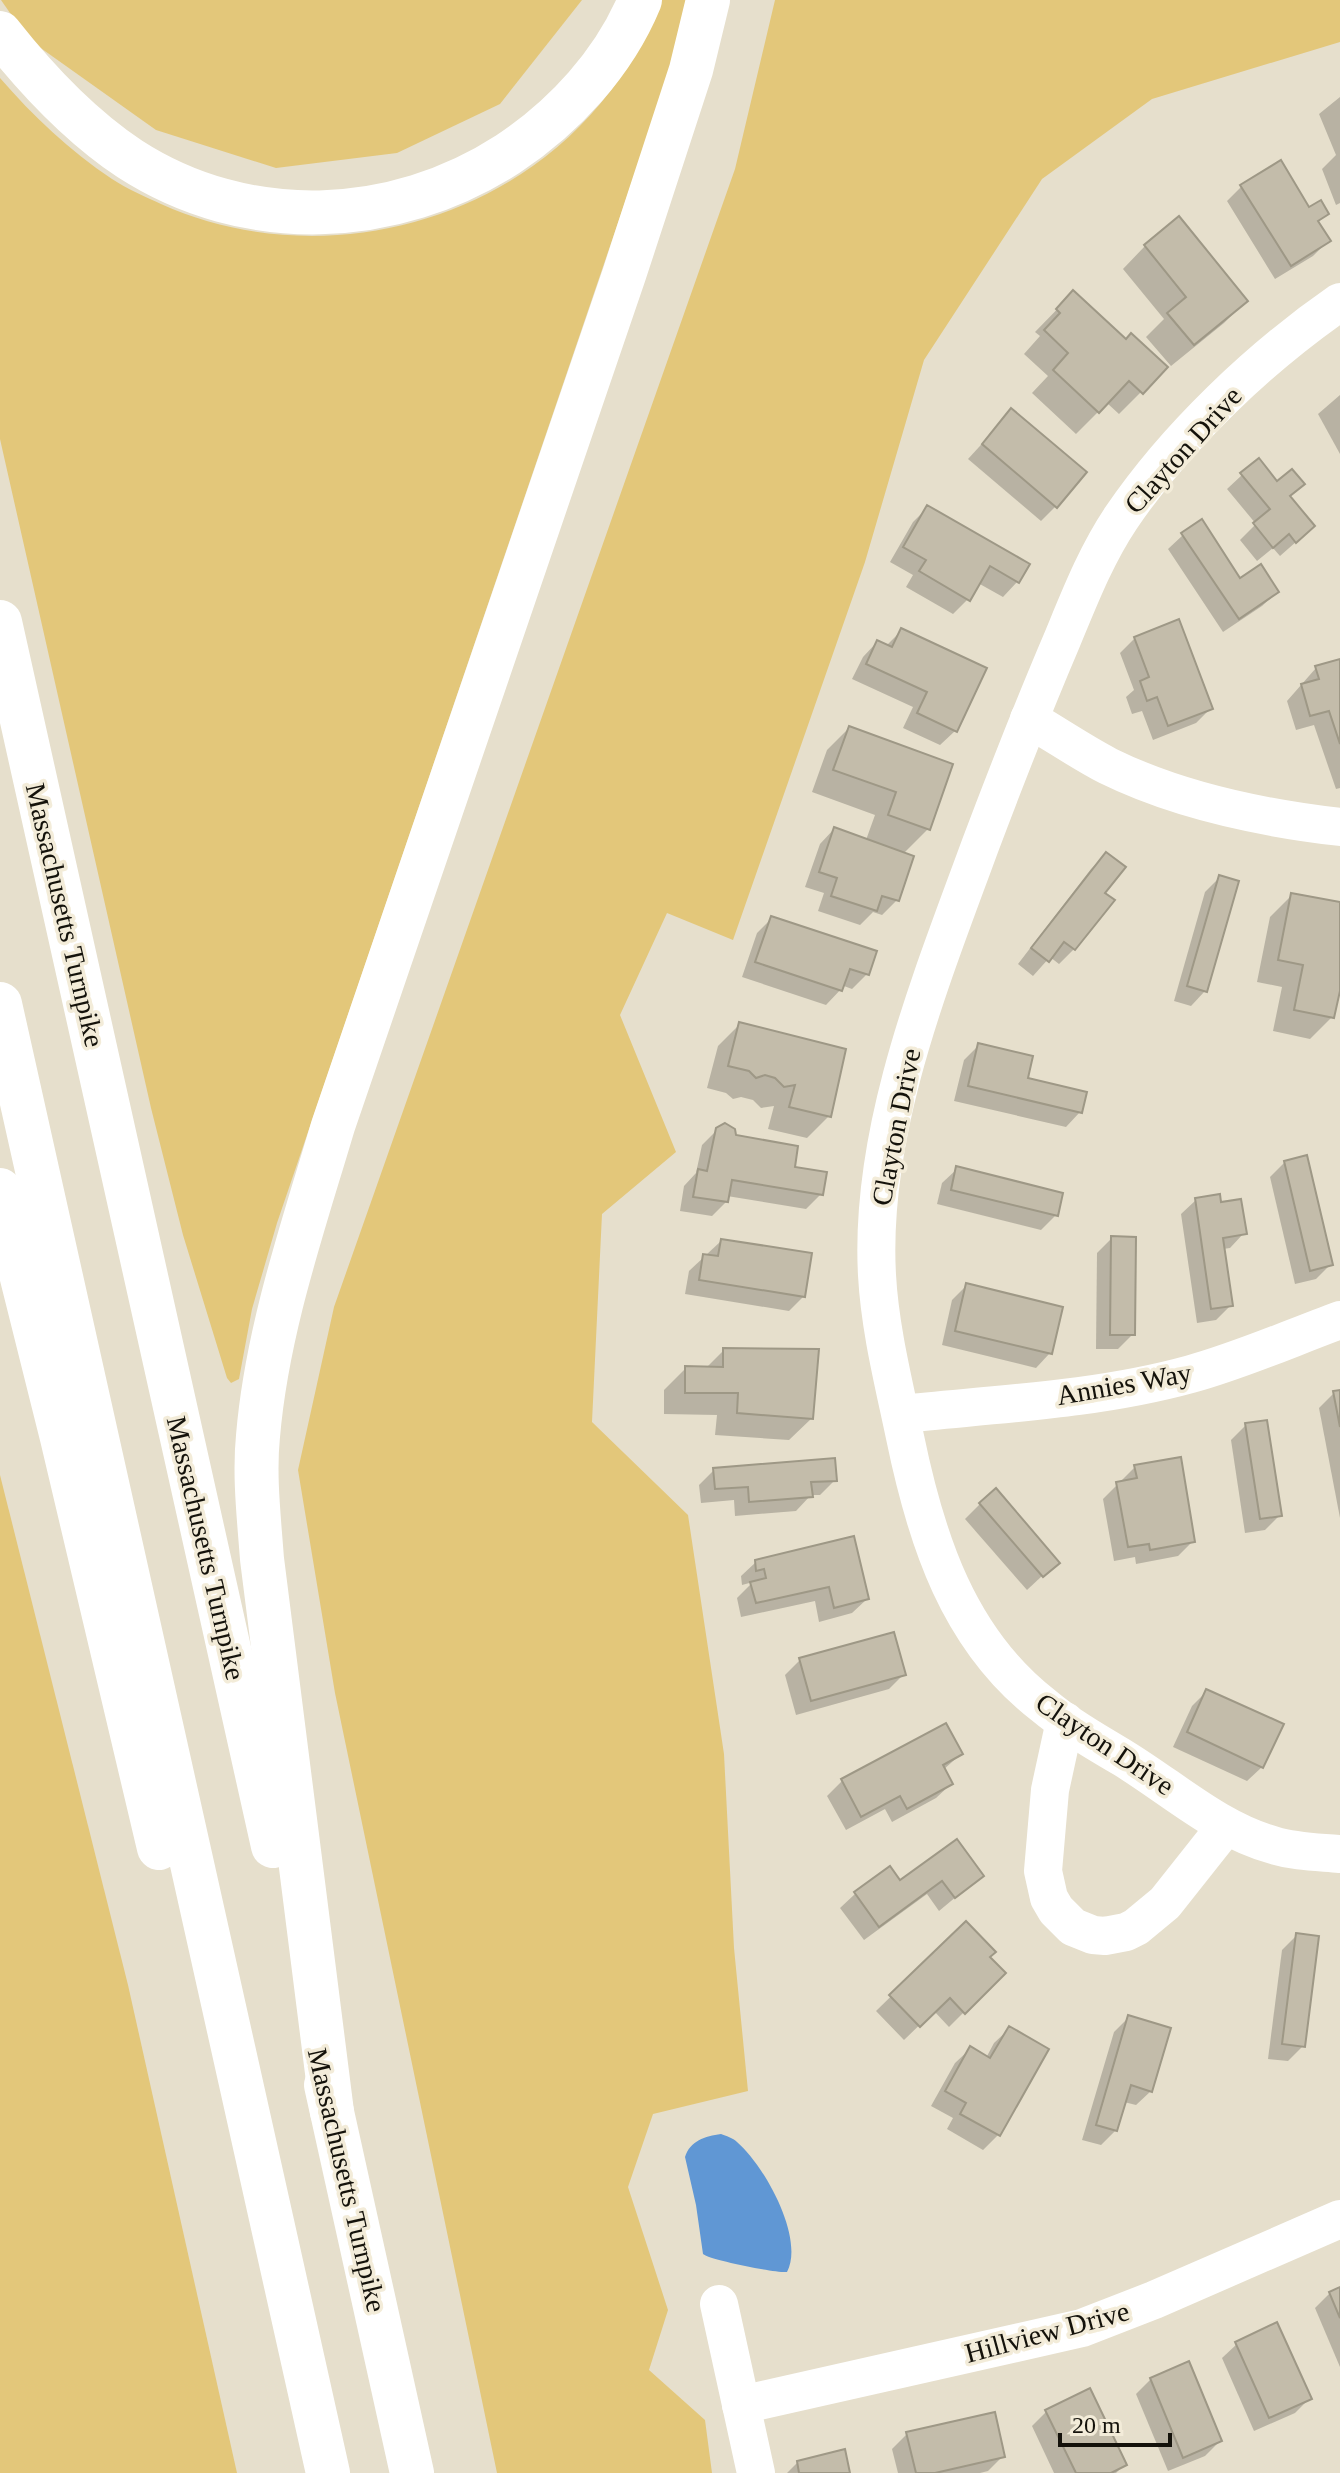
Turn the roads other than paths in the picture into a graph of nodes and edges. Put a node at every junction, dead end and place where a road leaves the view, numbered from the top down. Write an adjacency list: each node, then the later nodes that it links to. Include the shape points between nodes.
1 (640, 0): 3 (highway, via 592,80 525,142 447,186 362,211 320,213 237,203 164,177 92,131)
2 (708, 0): 15 (highway, via 691,70 624,275 333,1126 267,1367 257,1438 262,1559)
3 (0, 33)
4 (1340, 302): 6 (street, Clayton Drive, via 1243,382 1156,471 1094,567)
5 (0, 622): 15 (highway, Massachusetts Turnpike)
6 (1029, 719): 7 (street, via 1153,785 1247,812); 11 (street, Clayton Drive, via 920,1010 887,1146 877,1273)
7 (1340, 827)
8 (0, 1004): 20 (highway)
9 (0, 1190): 19 (highway, via 252,2231)
10 (1340, 1320): 11 (street, Annies Way, via 1228,1362 1150,1383)
11 (901, 1414): 12 (street, Clayton Drive, via 917,1493 957,1602 993,1657)
12 (1065, 1721): 13 (street, Clayton Drive); 13 (street, via 1050,1790 1043,1871 1049,1898 1073,1927 1105,1936 1136,1927 1165,1903)
13 (1226, 1826): 14 (street, Clayton Drive, via 1271,1845)
14 (1340, 1854)
15 (332, 2112): 21 (highway, Massachusetts Turnpike)
16 (1340, 2219): 18 (street, Hillview Drive, via 1082,2328)
17 (719, 2304): 18 (street)
18 (741, 2405): 22 (street)
19 (302, 2473)
20 (328, 2473)
21 (412, 2473)
22 (756, 2473)

